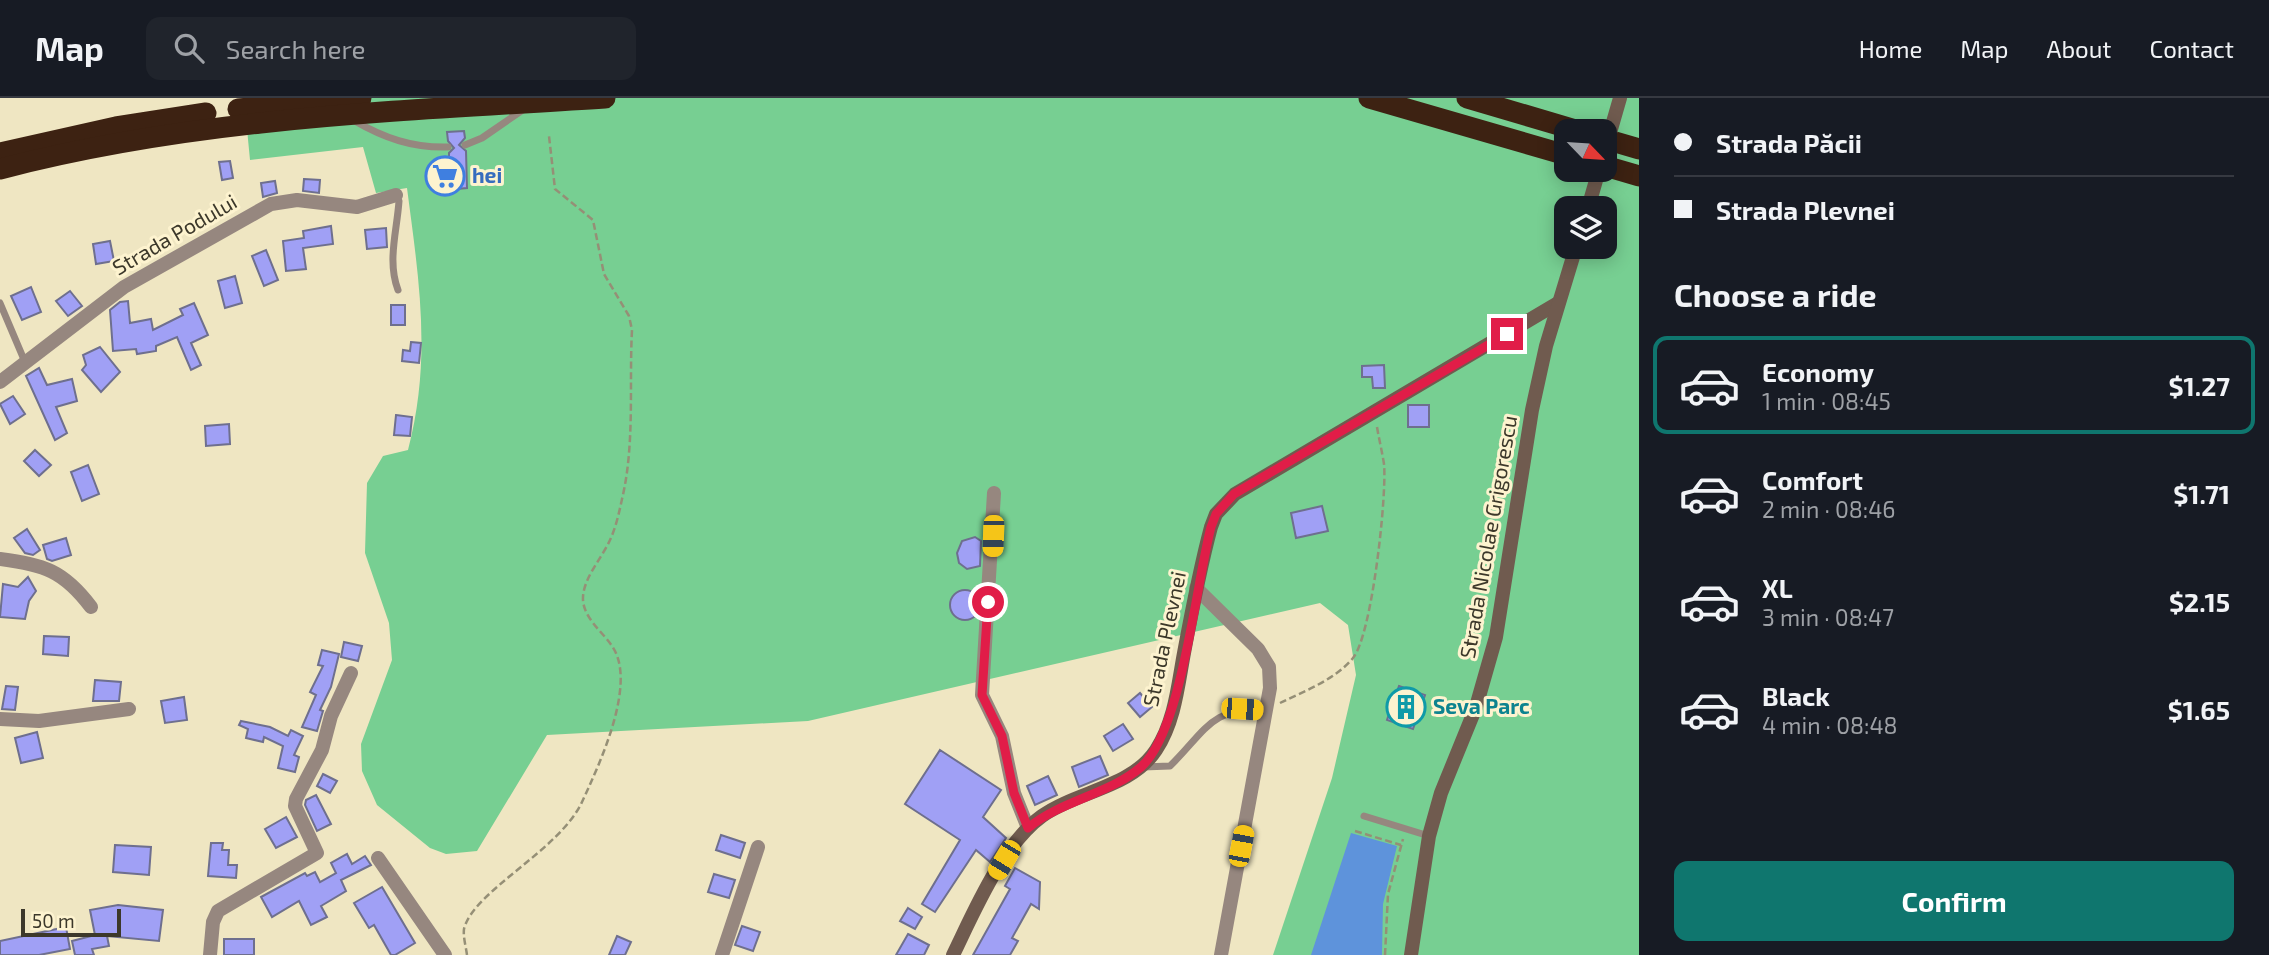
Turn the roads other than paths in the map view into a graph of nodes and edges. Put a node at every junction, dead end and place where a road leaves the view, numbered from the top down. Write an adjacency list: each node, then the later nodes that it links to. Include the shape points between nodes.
1 (361, 98): 15 (highway, via 152,121)
2 (605, 98): 6 (highway)
3 (1369, 98): 14 (highway)
4 (1467, 98): 9 (highway)
5 (1620, 98): 8 (main road, bridge)
6 (531, 103): 7 (highway); 11 (lane)
7 (347, 116): 12 (lane, via 404,144); 16 (highway, via 154,135)
8 (1614, 119)
9 (1554, 124)
10 (1617, 143): 13 (highway)
11 (465, 145)
12 (448, 147)
13 (1639, 149)
14 (1554, 152)
15 (0, 153)
16 (0, 169)
17 (1617, 170): 18 (highway)
18 (1639, 176)
19 (396, 195): 21 (lane, via 393,258); 24 (street, Strada Podului, via 357,207 297,200 271,204 124,287)
20 (1572, 259): 23 (main road, Strada Nicolae Grigorescu)
21 (398, 290)
22 (0, 303): 24 (lane)
23 (1558, 303): 28 (main road, Strada Plevnei, via 1234,494 1211,527); 37 (main road, Strada Nicolae Grigorescu, via 1528,431 1493,648)
24 (25, 362): 25 (street, Strada Podului)
25 (0, 382)
26 (994, 493): 36 (street, via 982,695 1002,736 1014,793)
27 (0, 560): 29 (street, via 56,572 75,585)
28 (1196, 588): 32 (street, via 1258,649 1269,667); 34 (main road, Strada Plevnei, via 1172,712 1155,751)
29 (91, 607)
30 (351, 673): 40 (street, via 331,716 322,750 296,799 317,853 218,911)
31 (129, 709): 33 (street, via 39,721)
32 (1266, 710): 34 (lane, via 1222,714 1170,766); 44 (street)
33 (0, 719)
34 (1141, 767): 36 (main road, Strada Plevnei, via 1055,809)
35 (1364, 816): 37 (lane)
36 (1028, 828): 43 (main road, Strada Plevnei, via 984,894)
37 (1429, 836): 45 (main road, Strada Nicolae Grigorescu)
38 (758, 847): 42 (street)
39 (378, 858): 41 (street)
40 (210, 955)
41 (445, 955)
42 (722, 955)
43 (953, 955)
44 (1221, 955)
45 (1411, 955)

